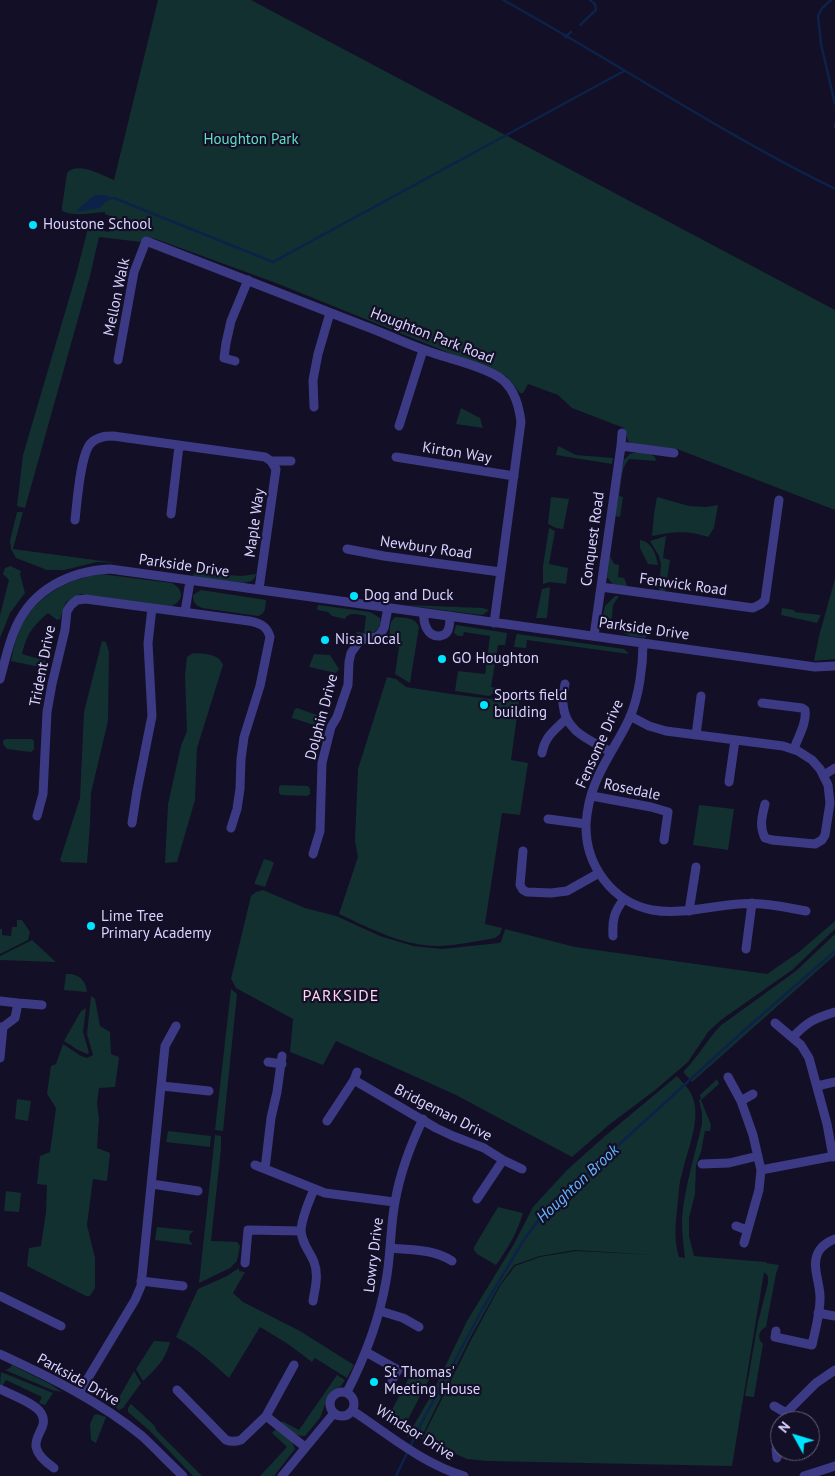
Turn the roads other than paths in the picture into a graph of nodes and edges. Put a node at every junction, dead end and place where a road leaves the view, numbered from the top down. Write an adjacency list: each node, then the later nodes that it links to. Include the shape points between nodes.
1 (146, 241): 2 (street, Houghton Park Road); 5 (street, Mellon Walk, via 134,272)
2 (248, 280): 3 (street, Houghton Park Road); 6 (street, via 226,342 224,358)
3 (330, 313): 4 (street, Houghton Park Road); 7 (street, via 313,380)
4 (424, 350): 8 (street); 16 (street, Houghton Park Road, via 499,377 511,390 519,407 521,422)
5 (118, 360)
6 (236, 361)
7 (314, 407)
8 (399, 426)
9 (622, 432): 11 (street, Conquest Road)
10 (179, 446): 14 (street, via 265,457); 18 (street); 19 (street, via 106,436 91,443 83,464)
11 (621, 446): 12 (street); 23 (street, Conquest Road)
12 (674, 453)
13 (396, 457): 16 (street, Kirton Way)
14 (271, 461): 15 (street); 24 (street, Maple Way, via 276,469)
15 (291, 461)
16 (514, 476): 21 (street, Houghton Park Road)
17 (778, 500): 25 (street, via 765,600)
18 (171, 514)
19 (75, 520)
20 (348, 549): 21 (street, Newbury Road)
21 (500, 572): 32 (street, Houghton Park Road)
22 (190, 580): 24 (street, Parkside Drive); 29 (street); 38 (street, Parkside Drive, via 110,570 85,572 55,584 34,600 20,618)
23 (601, 587): 25 (street, Fenwick Road, via 753,608); 34 (street, Conquest Road)
24 (259, 589): 27 (street, Parkside Drive)
25 (761, 604): 28 (street)
26 (152, 608): 29 (street, Trident Drive); 54 (street, Trident Drive, via 86,599 78,600 67,611 47,712 43,794); 57 (street, via 148,643 152,716)
27 (388, 608): 30 (street, Parkside Drive); 33 (street)
28 (770, 611)
29 (185, 612): 59 (street, Trident Drive, via 258,623 265,627 270,637 260,686 244,737 240,789)
30 (424, 613): 31 (street, Parkside Drive); 31 (street, via 428,631 438,636 447,631)
31 (450, 616): 32 (street, Parkside Drive)
32 (494, 622): 34 (street, Parkside Drive)
33 (380, 634): 35 (street); 62 (street, Dolphin Drive, via 358,643 352,653 348,685 331,727 322,763 320,831)
34 (594, 636): 36 (street, Parkside Drive)
35 (392, 641)
36 (643, 643): 37 (street, Parkside Drive, via 815,667); 42 (street, Fensome Drive, via 637,694)
37 (835, 666)
38 (0, 679)
39 (566, 684): 43 (street, via 562,703)
40 (701, 696): 44 (street)
41 (762, 703): 46 (street, via 805,710)
42 (630, 716): 44 (street, via 666,731); 47 (street, Fensome Drive)
43 (566, 719): 47 (street, via 578,732); 48 (street, via 548,735)
44 (696, 735): 45 (street)
45 (736, 740): 46 (street); 51 (street)
46 (794, 749): 50 (street, via 812,760)
47 (611, 752): 52 (street, Fensome Drive)
48 (542, 754)
49 (835, 768): 50 (street)
50 (824, 775): 56 (street)
51 (729, 782)
52 (592, 796): 58 (street, Fensome Drive); 60 (street, Rosedale, via 668,812)
53 (765, 804): 56 (street, via 761,821 763,836 768,840 816,844 826,835)
54 (37, 816)
55 (548, 818): 58 (street)
56 (832, 819)
57 (132, 823)
58 (586, 824): 64 (street, Fensome Drive, via 588,844)
59 (231, 828)
60 (664, 840)
61 (524, 851): 64 (street, via 520,885 526,892 567,891)
62 (313, 854)
63 (696, 867): 67 (street)
64 (599, 873): 65 (street, Fensome Drive)
65 (624, 899): 67 (street, Fensome Drive, via 653,910); 69 (street, via 612,922)
66 (752, 903): 67 (street, Fensome Drive); 68 (street, Fensome Drive); 70 (street)
67 (689, 911)
68 (806, 911)
69 (613, 936)
70 (746, 949)
71 (0, 1001): 72 (street)
72 (18, 1003): 73 (street); 77 (street, via 15,1018)
73 (42, 1006)
74 (835, 1012): 78 (street, via 813,1020)
75 (775, 1023): 78 (street)
76 (176, 1026): 83 (street, via 165,1046)
77 (2, 1027): 79 (street)
78 (793, 1037): 84 (street, via 809,1058)
79 (0, 1058)
80 (268, 1062): 95 (street, via 282,1060)
81 (728, 1077): 87 (street)
82 (835, 1082): 84 (street)
83 (162, 1086): 85 (street); 98 (street)
84 (817, 1086): 91 (street)
85 (209, 1091)
86 (753, 1094): 87 (street)
87 (741, 1101): 90 (street)
88 (423, 1119): 89 (street, Bridgeman Drive, via 392,1103 355,1076); 92 (street, Bridgeman Drive); 102 (street, Lowry Drive, via 411,1144)
89 (327, 1121)
90 (758, 1156): 93 (street, via 729,1163); 97 (street)
91 (834, 1156): 97 (street)
92 (503, 1160): 96 (street, Bridgeman Drive); 101 (street)
93 (702, 1164)
94 (255, 1165): 95 (street)
95 (265, 1169): 99 (street)
96 (522, 1169)
97 (761, 1170): 106 (street, via 759,1190)
98 (152, 1184): 100 (street); 113 (street)
99 (314, 1189): 102 (street); 107 (street)
100 (198, 1191)
101 (477, 1199)
102 (394, 1202): 110 (street, Lowry Drive)
103 (248, 1220): 105 (street)
104 (736, 1226): 106 (street)
105 (248, 1230): 107 (street); 112 (street)
106 (747, 1230): 109 (street)
107 (301, 1231): 116 (street, via 314,1263)
108 (835, 1239): 118 (street, via 820,1250 815,1261 820,1289)
109 (744, 1243)
110 (390, 1248): 111 (street, via 435,1252); 117 (street, Lowry Drive)
111 (452, 1260)
112 (244, 1263)
113 (142, 1281): 114 (street); 131 (street, via 135,1300)
114 (183, 1286)
115 (0, 1296): 120 (street)
116 (313, 1301)
117 (380, 1311): 121 (street); 123 (street, Lowry Drive)
118 (818, 1313): 119 (street); 122 (street, via 812,1345 775,1336)
119 (835, 1316)
120 (61, 1326)
121 (419, 1327)
122 (776, 1331)
123 (366, 1352): 127 (street, via 398,1370); 130 (street, Lowry Drive)
124 (0, 1354): 131 (street, Parkside Drive)
125 (294, 1365): 137 (street)
126 (834, 1374): 135 (street, via 816,1383)
127 (392, 1380)
128 (0, 1389): 140 (street, via 35,1407 41,1414 43,1419 36,1447 42,1460)
129 (177, 1390): 137 (street, via 226,1440 232,1442 241,1440)
130 (347, 1392): 133 (street, via 353,1396); 136 (street, via 338,1392 332,1398 330,1406)
131 (79, 1393): 142 (street, Parkside Drive, via 143,1437)
132 (774, 1406): 134 (street)
133 (353, 1411): 136 (street, via 346,1416); 141 (street, Windsor Drive)
134 (779, 1411)
135 (791, 1411)
136 (334, 1413): 138 (street)
137 (266, 1416): 138 (street)
138 (305, 1447): 143 (street)
139 (835, 1466): 145 (street)
140 (54, 1468)
141 (449, 1474): 144 (street, Windsor Drive)
142 (183, 1476)
143 (282, 1476)
144 (464, 1476)
145 (804, 1476)

